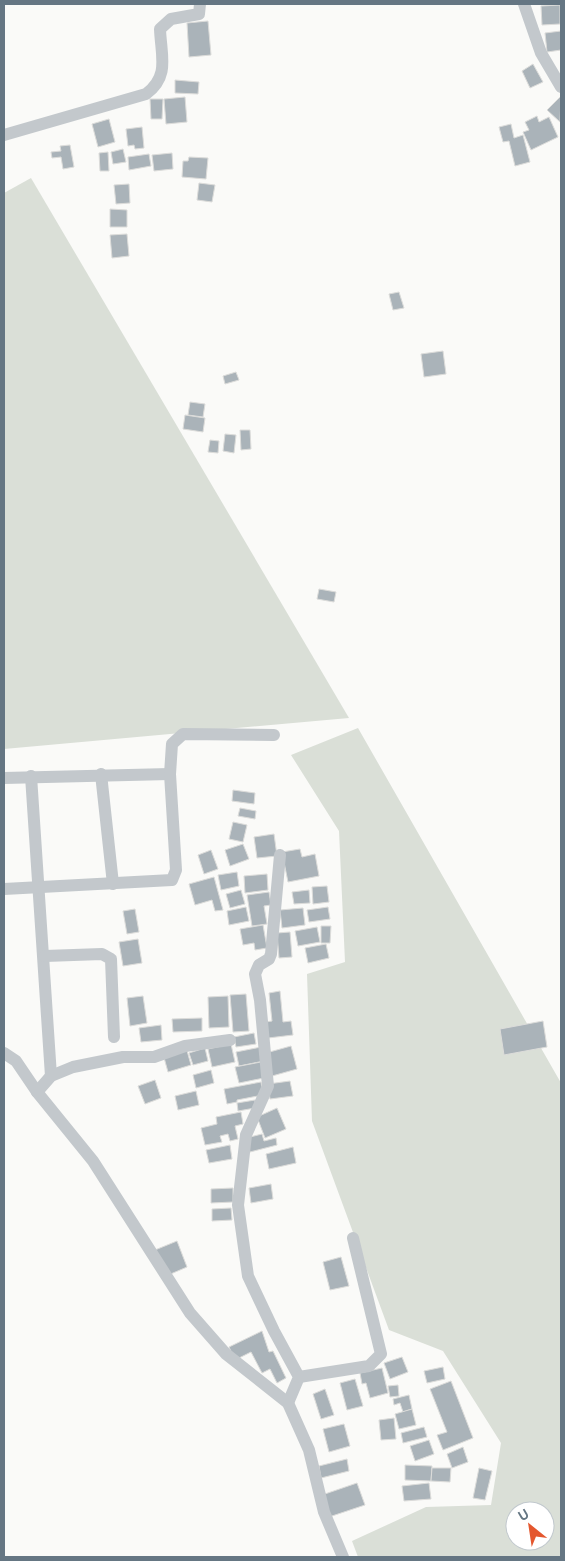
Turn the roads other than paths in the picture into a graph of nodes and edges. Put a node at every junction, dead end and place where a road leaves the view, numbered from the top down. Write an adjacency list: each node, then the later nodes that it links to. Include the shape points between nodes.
1 (200, 4): 4 (street, via 199,14 171,19 160,28 163,75 157,86 146,94)
2 (524, 4): 3 (street, via 541,53)
3 (561, 87)
4 (4, 135)
5 (274, 735): 7 (street, via 182,734 172,744)
6 (101, 774): 7 (street); 8 (street); 11 (street)
7 (170, 774): 11 (street, via 176,870 172,880)
8 (32, 776): 9 (street); 12 (street)
9 (4, 778)
10 (280, 854): 21 (street, via 271,954 259,965 256,974 268,1086 246,1135 238,1205 248,1276)
11 (113, 884): 12 (street)
12 (39, 888): 13 (street); 14 (street)
13 (4, 890)
14 (45, 956): 15 (street, via 108,956 113,964); 18 (street)
15 (114, 1037)
16 (230, 1040): 18 (street, via 184,1046 154,1057 123,1057 73,1067)
17 (4, 1053): 19 (street, via 16,1061)
18 (51, 1076): 19 (street)
19 (37, 1092): 22 (street, via 93,1161 190,1313 226,1354)
20 (353, 1238): 21 (street, via 381,1354 369,1366)
21 (299, 1377): 22 (street)
22 (288, 1403): 23 (street, via 309,1450 324,1512)
23 (343, 1557)

